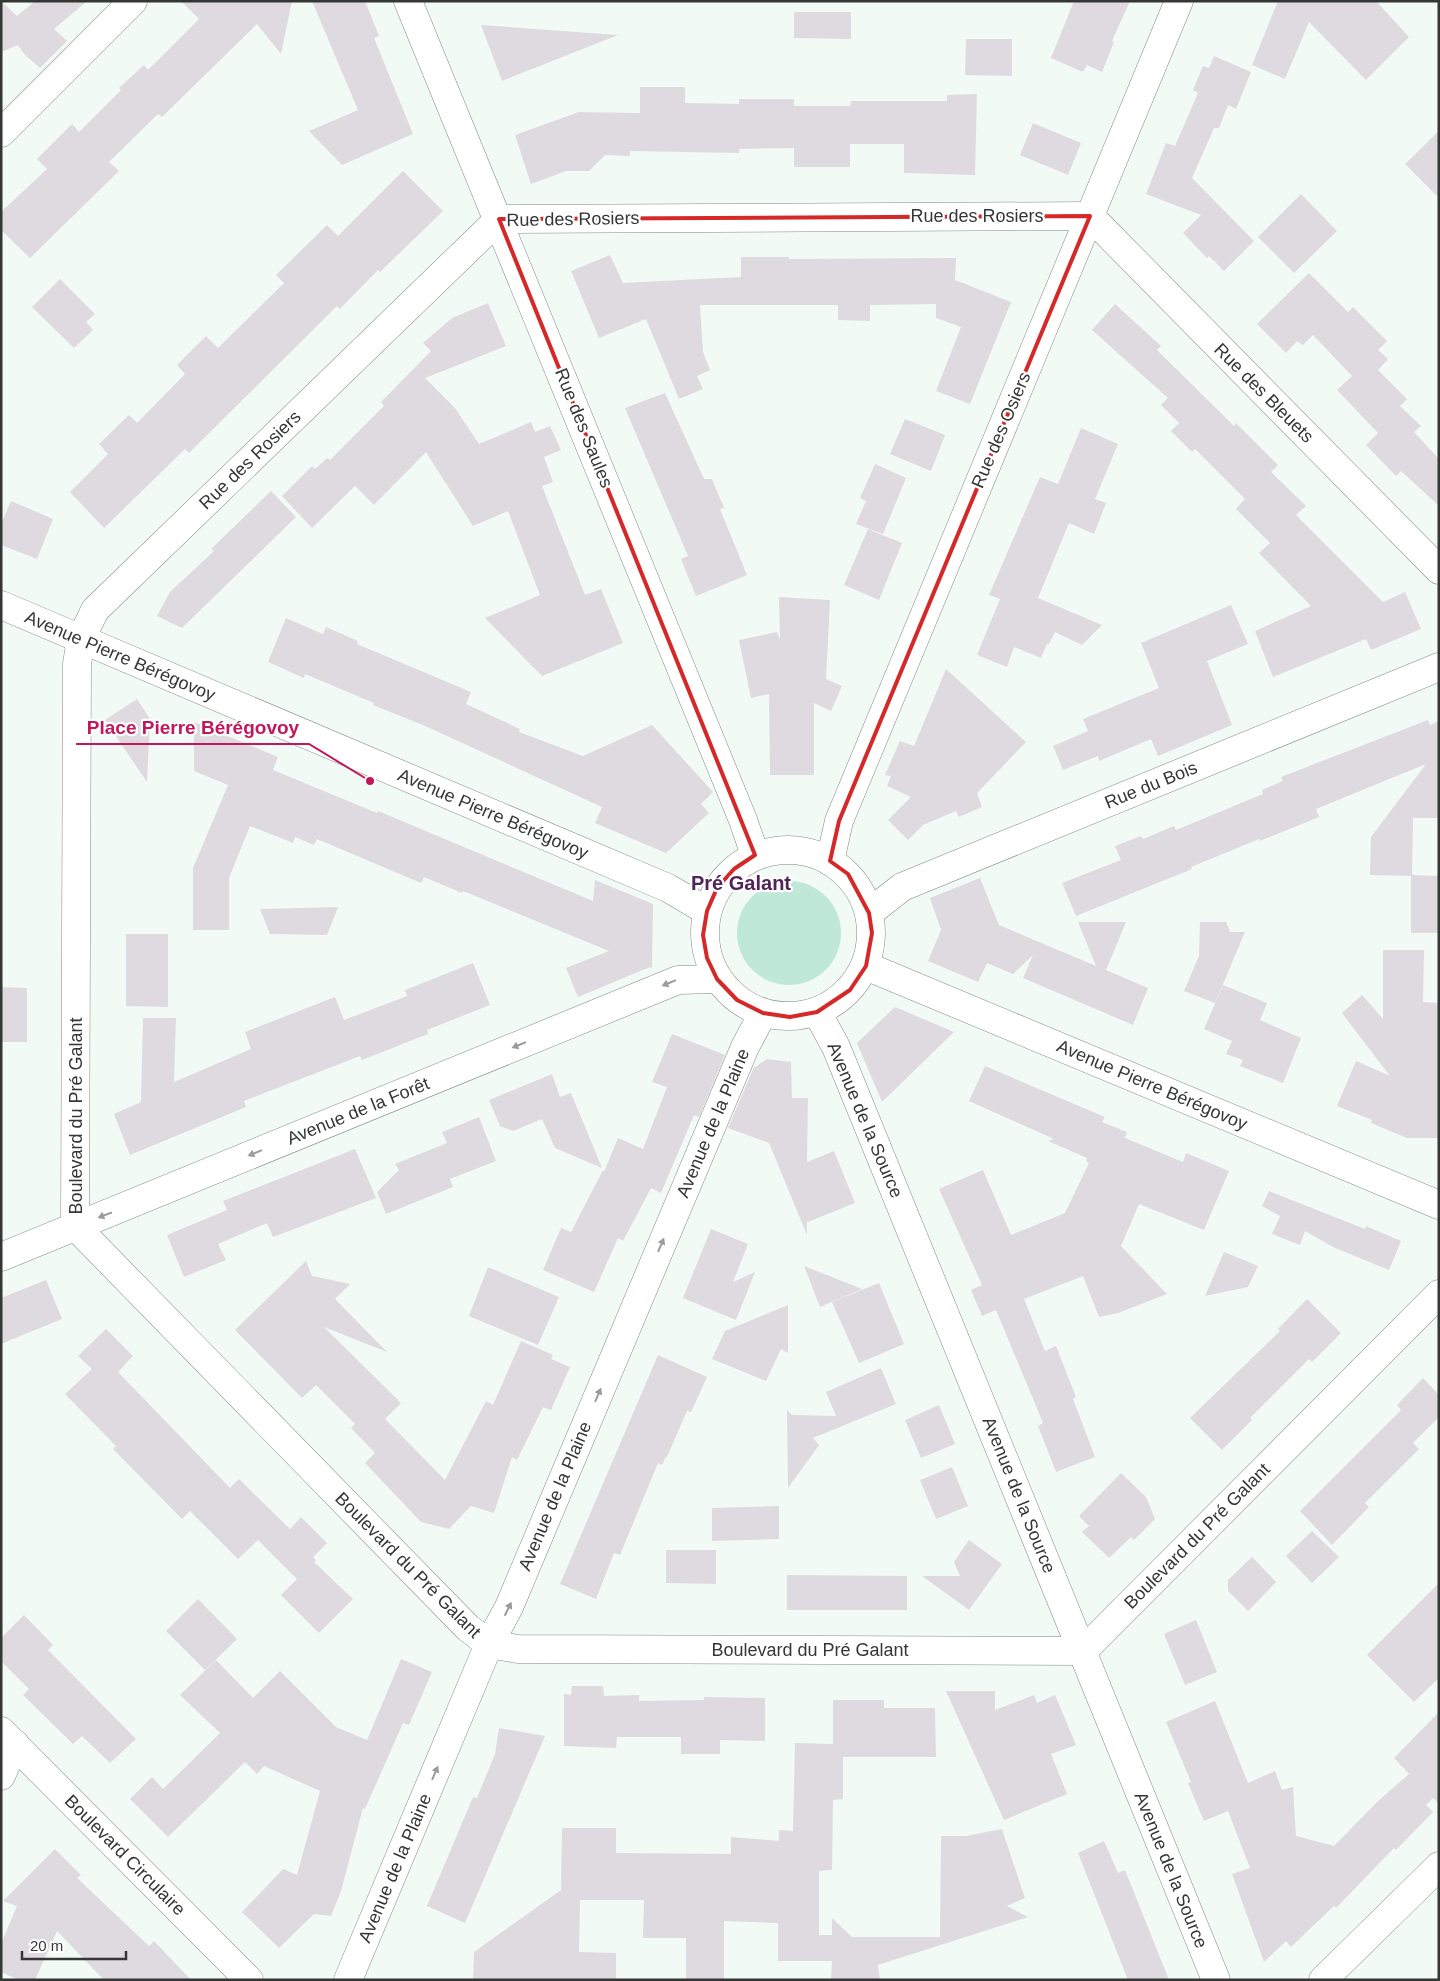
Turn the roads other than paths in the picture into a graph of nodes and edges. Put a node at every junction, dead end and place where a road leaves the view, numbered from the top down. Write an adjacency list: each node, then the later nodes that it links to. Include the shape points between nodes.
1 (134, 1): 4 (street)
2 (408, 1): 6 (street, Rue des Saules)
3 (1179, 1): 5 (street, Rue des Osiers)
4 (1, 133)
5 (1090, 216): 6 (street, Rue des Rosiers); 7 (street, Rue des Bleuets); 12 (street, Rue des Osiers, via 839,821)
6 (498, 218): 9 (street, Rue des Rosiers, via 95,610); 11 (street, Rue des Saules)
7 (1439, 570)
8 (1, 605): 9 (street, Avenue Pierre Bérégovoy)
9 (81, 639): 13 (street, Avenue Pierre Bérégovoy, via 668,888); 20 (street, Boulevard du Pré Galant, via 77,664)
10 (1439, 667): 14 (street, Rue du Bois, via 902,887)
11 (755, 855): 12 (street, via 780,849 806,851); 13 (street, via 734,869 717,888)
12 (830, 861): 14 (street, via 848,874 861,892)
13 (706, 911): 16 (street, via 703,935 707,958)
14 (869, 913): 15 (street, via 872,933)
15 (866, 966): 17 (street, via 850,990); 19 (street, Avenue Pierre Bérégovoy)
16 (717, 979): 18 (street, via 737,1000); 20 (street, Avenue de la Forêt, one-way to 20, via 678,980)
17 (817, 1012): 18 (street, via 790,1017); 24 (street, Avenue de la Source, via 836,1047)
18 (763, 1013): 23 (street, Avenue de la Plaine, one-way to 18, via 509,1608 745,1046)
19 (1439, 1205)
20 (75, 1226): 21 (street, Avenue de la Forêt); 23 (street, Boulevard du Pré Galant, via 468,1628)
21 (1, 1257)
22 (1439, 1294): 24 (street, Boulevard du Pré Galant)
23 (489, 1644): 24 (street, Boulevard du Pré Galant, via 518,1649); 29 (street, Avenue de la Plaine, one-way to 23)
24 (1083, 1651): 30 (street, Avenue de la Source)
25 (8, 1738): 26 (street); 28 (street, Boulevard Circulaire)
26 (1, 1776)
27 (1439, 1866): 31 (street)
28 (249, 1980)
29 (348, 1980)
30 (1216, 1980)
31 (1323, 1980)

